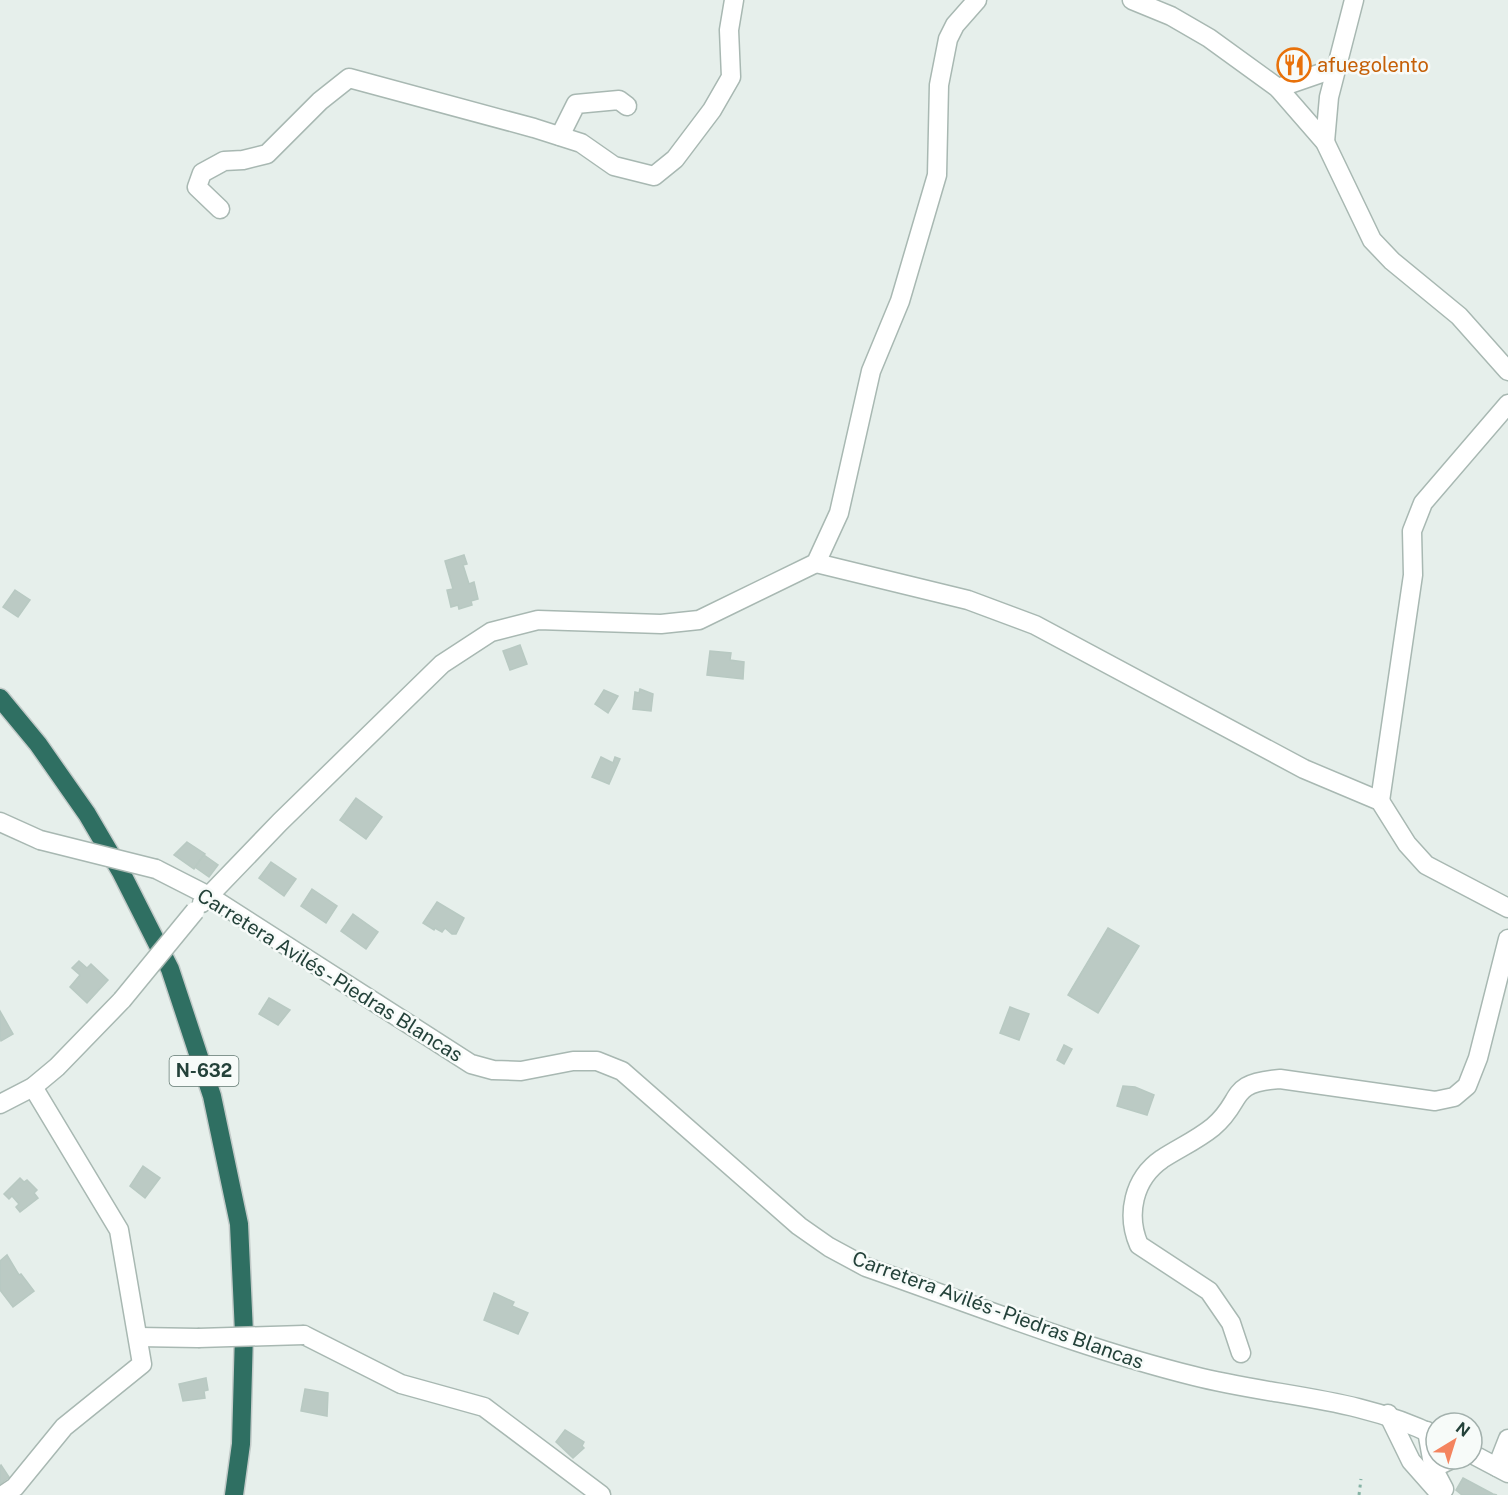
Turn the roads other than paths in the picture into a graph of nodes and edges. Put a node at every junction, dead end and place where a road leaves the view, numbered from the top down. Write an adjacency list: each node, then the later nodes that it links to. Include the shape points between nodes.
1 (734, 0): 8 (street, via 729,30 731,77 675,159 654,176 614,166 580,143)
2 (977, 0): 13 (street, via 948,39 939,85 937,176 900,301 872,371 839,513)
3 (1132, 0): 6 (street, via 1209,38)
4 (1354, 0): 5 (street)
5 (1336, 68): 6 (street); 9 (street)
6 (1278, 88): 9 (street)
7 (627, 106): 8 (street, via 619,100 576,104)
8 (560, 136): 10 (street, via 349,78 267,153 224,161 202,173 197,188)
9 (1325, 141): 11 (street, via 1372,240 1459,316)
10 (220, 209)
11 (1508, 371)
12 (1508, 404): 15 (street, via 1423,503 1412,531 1413,575)
13 (816, 563): 15 (street, via 968,600 1035,625 1304,769); 17 (street, via 699,620 661,624 538,620 491,632 442,664)
14 (0, 698): 32 (highway, N-632, via 87,814 121,872 170,969 212,1096 238,1224 243,1311 241,1444)
15 (1380, 801): 18 (street, via 1407,844 1426,865)
16 (0, 822): 17 (street, Carretera Avilés - Piedras Blancas, bridge, via 40,840 156,869)
17 (209, 896): 20 (street, bridge, via 122,1000 57,1067); 24 (street, Carretera Avilés - Piedras Blancas, via 471,1064 521,1071 573,1061 597,1061 622,1071 799,1226 866,1267 1125,1358 1206,1379)
18 (1508, 908)
19 (1508, 939): 23 (street, via 1478,1058 1467,1086 1454,1097 1435,1101 1280,1079 1259,1081 1243,1087 1215,1125 1194,1142 1160,1160 1141,1181 1131,1216 1139,1245 1209,1291 1231,1323)
20 (33, 1086): 21 (street); 22 (street, via 118,1230)
21 (0, 1104)
22 (138, 1337): 31 (street, via 142,1365 64,1427 15,1487); 33 (street, bridge, via 304,1335 401,1384 484,1407)
23 (1240, 1353)
24 (1388, 1414): 25 (street, Carretera Avilés - Piedras Blancas); 29 (street)
25 (1424, 1430)
26 (1424, 1438): 29 (street, via 1418,1442)
27 (1508, 1439): 30 (street)
28 (1484, 1460): 30 (street)
29 (1422, 1468): 34 (street); 35 (street)
30 (1503, 1470)
31 (3, 1495)
32 (234, 1495)
33 (601, 1495)
34 (1441, 1495)
35 (1447, 1495)

